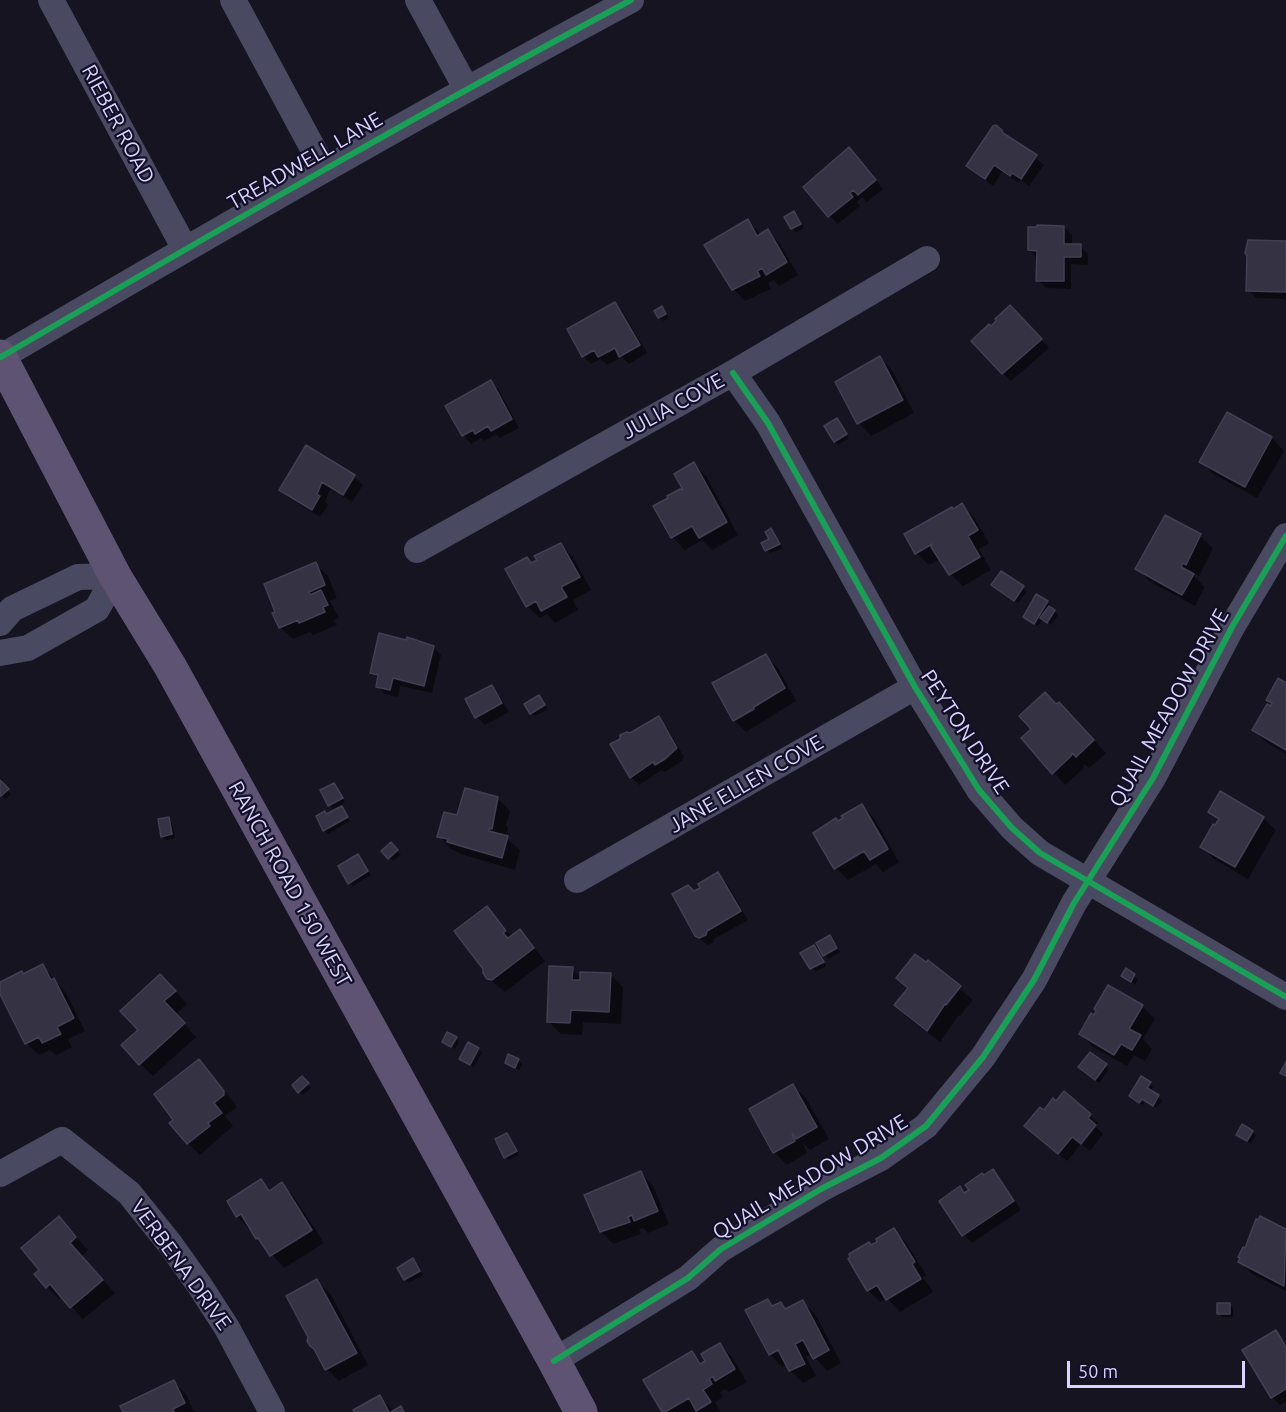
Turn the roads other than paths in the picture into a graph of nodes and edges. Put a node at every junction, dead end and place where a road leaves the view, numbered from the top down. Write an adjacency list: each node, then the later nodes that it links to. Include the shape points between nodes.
1 (51, 0): 7 (street, RIEBER ROAD)
2 (233, 0): 6 (street)
3 (418, 0): 5 (street)
4 (630, 0): 5 (street, TREADWELL LANE)
5 (466, 88): 6 (street, TREADWELL LANE)
6 (324, 169): 7 (street, TREADWELL LANE)
7 (185, 249): 9 (street, TREADWELL LANE)
8 (927, 259): 10 (street, JULIA COVE)
9 (0, 356): 13 (main road, RANCH ROAD 150 WEST)
10 (733, 373): 12 (street, JULIA COVE); 16 (street, PEYTON DRIVE, via 768,423)
11 (1286, 536): 18 (street, QUAIL MEADOW DRIVE, via 1232,627 1153,778)
12 (417, 550)
13 (115, 576): 14 (street, via 78,577 12,609); 15 (street, via 97,609 28,648); 21 (main road, RANCH ROAD 150 WEST, via 170,666)
14 (0, 622)
15 (0, 653)
16 (915, 687): 17 (street, JANE ELLEN COVE); 18 (street, PEYTON DRIVE, via 979,790 1012,828 1040,853)
17 (577, 880)
18 (1088, 882): 19 (street, PEYTON DRIVE); 21 (street, QUAIL MEADOW DRIVE, via 1034,980 983,1057 926,1126 881,1158 721,1249 688,1278)
19 (1286, 997)
20 (0, 1174): 22 (street, VERBENA DRIVE, via 62,1140 129,1193 200,1286)
21 (554, 1360): 23 (main road, RANCH ROAD 150 WEST)
22 (272, 1412)
23 (581, 1412)

